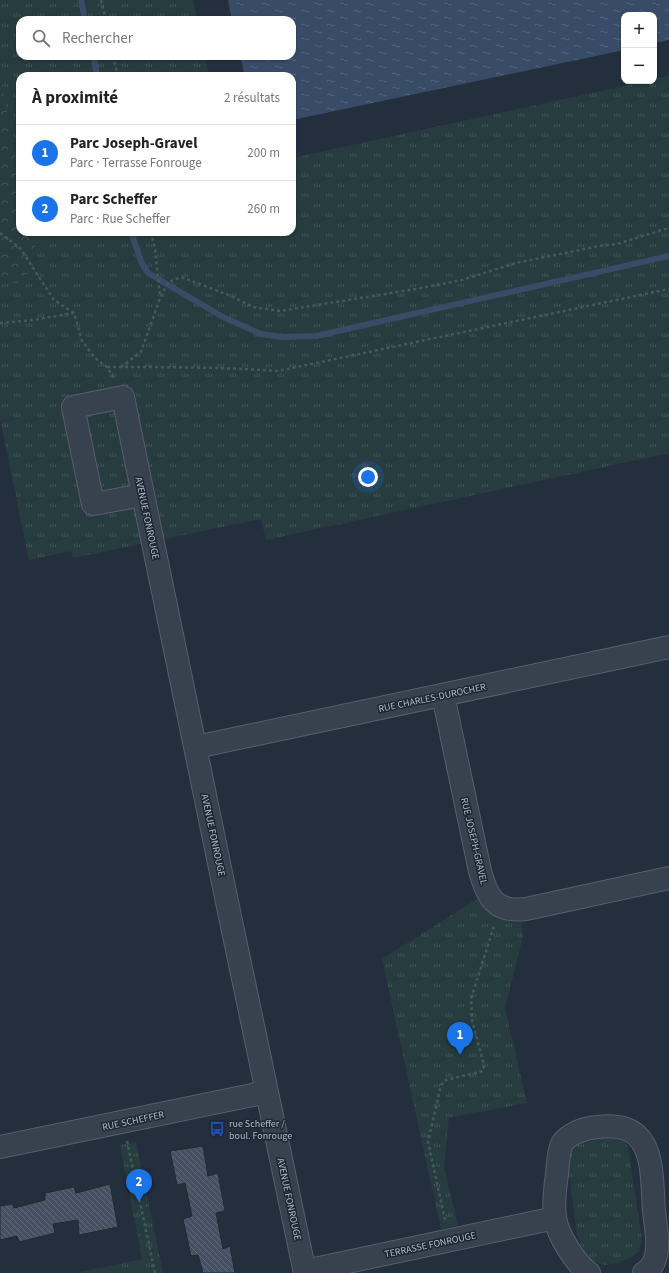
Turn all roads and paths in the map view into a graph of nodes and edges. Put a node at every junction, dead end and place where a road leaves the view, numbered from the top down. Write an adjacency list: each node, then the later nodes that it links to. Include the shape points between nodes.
1 (101, 0): 2 (path)
2 (105, 16)
3 (114, 60): 4 (path)
4 (117, 72)
5 (669, 229): 9 (path, via 617,244 516,263 462,280 280,311 254,307 181,277 169,282)
6 (0, 233): 10 (path, via 20,248 54,300)
7 (152, 236): 9 (path)
8 (669, 289): 13 (path, via 278,371 242,368)
9 (160, 298): 13 (path, via 141,352)
10 (74, 313): 11 (path); 12 (path, via 82,342 95,358)
11 (0, 323)
12 (107, 367): 13 (path); 14 (path)
13 (121, 367)
14 (123, 397): 15 (street, AVENUE FONROUGE); 15 (street, via 73,407 74,414 94,504)
15 (144, 495): 18 (street, AVENUE FONROUGE)
16 (669, 647): 17 (street, RUE CHARLES-DUROCHER)
17 (443, 695): 18 (street, RUE CHARLES-DUROCHER); 20 (street, RUE JOSEPH-GRAVEL, via 480,871 488,894)
18 (196, 747): 21 (street, AVENUE FONROUGE)
19 (669, 878): 20 (street, via 526,909)
20 (500, 906): 25 (path, via 471,999 472,1020 484,1065 483,1071 446,1080 441,1085 428,1142)
21 (266, 1092): 23 (street, RUE SCHEFFER); 26 (street, AVENUE FONROUGE)
22 (127, 1140): 27 (path)
23 (0, 1147)
24 (555, 1218): 25 (street, TERRASSE FONROUGE); 28 (street, via 572,1254); 29 (street, via 555,1188 562,1144 577,1132 586,1129 607,1126 626,1129 633,1133 641,1140 649,1155 657,1245 655,1262)
25 (450, 1240): 26 (street, TERRASSE FONROUGE)
26 (305, 1272)
27 (155, 1273)
28 (589, 1273)
29 (644, 1273)

